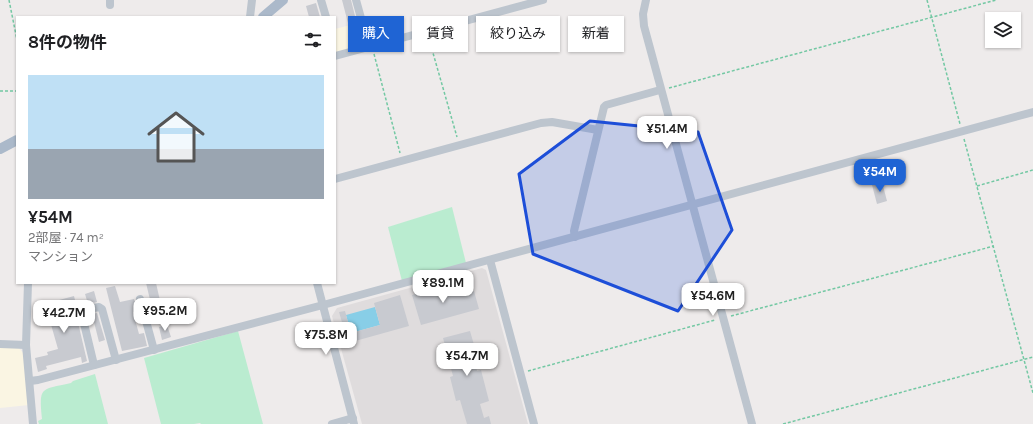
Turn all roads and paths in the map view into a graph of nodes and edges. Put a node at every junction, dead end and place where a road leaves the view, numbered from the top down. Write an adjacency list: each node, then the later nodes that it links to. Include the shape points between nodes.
1 (9, 0): 16 (path)
2 (252, 0): 10 (street)
3 (283, 0): 11 (main road)
4 (321, 0): 12 (street)
5 (356, 0): 13 (street)
6 (543, 0): 15 (street)
7 (646, 0): 21 (street, via 643,20)
8 (927, 0): 14 (path)
9 (996, 0): 14 (path)
10 (250, 16)
11 (264, 16)
12 (326, 16)
13 (361, 16)
14 (932, 17): 21 (path); 26 (path)
15 (468, 21)
16 (16, 35)
17 (351, 52): 20 (street)
18 (371, 52): 30 (path)
19 (433, 52): 28 (path)
20 (336, 56)
21 (660, 90): 25 (street, via 606,104); 34 (street)
22 (0, 91): 23 (path)
23 (16, 91)
24 (1033, 112): 26 (street)
25 (598, 130): 28 (street, via 541,122); 35 (street, via 574,231)
26 (962, 132): 33 (path); 34 (street)
27 (16, 141): 29 (main road)
28 (459, 145): 30 (street)
29 (0, 149)
30 (402, 160): 32 (street)
31 (1033, 170): 33 (path)
32 (336, 179)
33 (977, 186): 36 (path)
34 (693, 205): 35 (street); 42 (street)
35 (575, 237): 37 (street)
36 (994, 246): 42 (path); 47 (path)
37 (490, 260): 41 (street); 50 (street)
38 (28, 284): 44 (street)
39 (316, 284): 41 (street)
40 (140, 299): 45 (street)
41 (323, 305): 45 (street); 53 (street)
42 (723, 318): 50 (path); 57 (street)
43 (0, 344): 44 (street)
44 (26, 346): 51 (street)
45 (154, 350): 48 (street)
46 (1033, 357): 47 (path)
47 (1024, 359): 52 (path); 58 (path)
48 (116, 360): 49 (street); 49 (street, via 102,309 99,307 83,310 81,312)
49 (94, 366): 51 (street)
50 (520, 374): 56 (street)
51 (30, 381): 54 (street)
52 (1033, 393)
53 (354, 421): 55 (street)
54 (33, 424)
55 (332, 424)
56 (534, 424)
57 (752, 424)
58 (783, 424)

